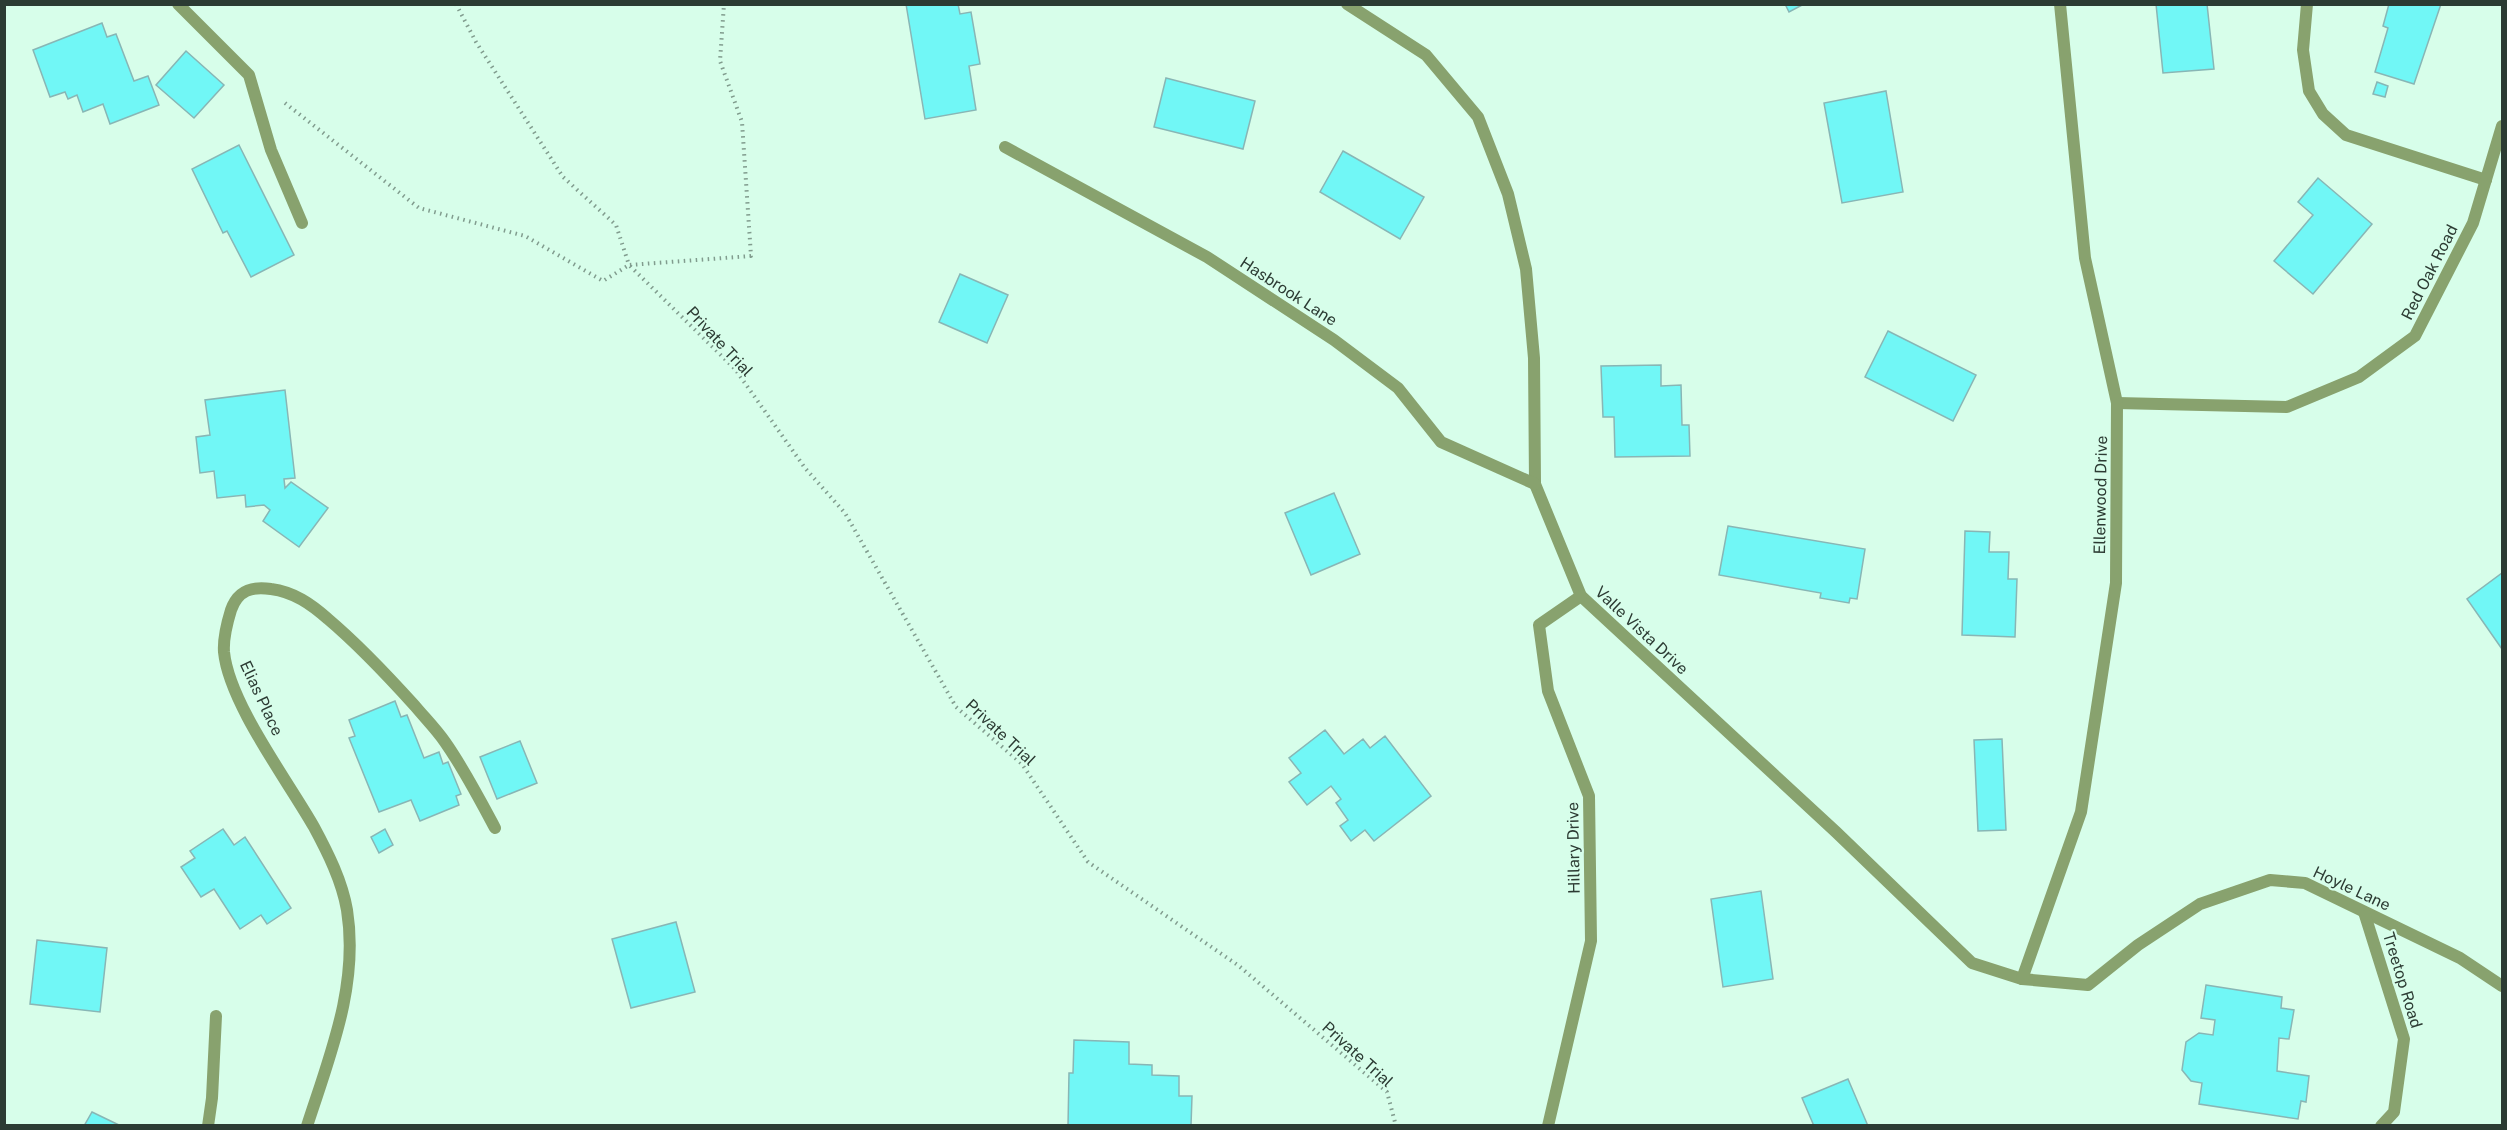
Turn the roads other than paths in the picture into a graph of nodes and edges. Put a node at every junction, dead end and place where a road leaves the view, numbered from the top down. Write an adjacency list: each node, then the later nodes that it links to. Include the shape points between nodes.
1 (178, 4): 8 (street, via 249,75 271,150)
2 (1347, 4): 10 (street, Valle Vista Drive, via 1426,55 1478,117 1508,194 1526,269 1534,358)
3 (2060, 4): 9 (street, Ellenwood Drive, via 2085,258)
4 (2307, 4): 7 (street, via 2304,60 2309,91 2323,114 2346,135)
5 (2502, 126): 7 (street, Red Oak Road)
6 (1005, 147): 10 (street, Hasbrook Lane, via 1207,257 1334,340 1398,388 1441,442)
7 (2486, 180): 9 (street, Red Oak Road, via 2473,223 2415,336 2359,377 2287,407)
8 (302, 223)
9 (2117, 403): 14 (street, Ellenwood Drive, via 2115,583 2081,812)
10 (1535, 484): 11 (street, Valle Vista Drive)
11 (1581, 596): 14 (street, Valle Vista Drive, via 1972,963); 19 (street, Hillary Drive, via 1539,625 1548,691 1589,796 1591,941)
12 (495, 828): 18 (street, Elias Place, via 444,740 375,661 311,604 286,591 264,588 247,589 234,600 226,624 224,651 230,677 335,870 349,925 347,988)
13 (2364, 912): 14 (street, Hoyle Lane, via 2305,883 2270,880 2200,904 2138,945 2088,985); 15 (street, Hoyle Lane, via 2460,958); 20 (street, Treetop Road, via 2404,1040 2394,1112)
14 (2022, 979)
15 (2502, 986)
16 (216, 1016): 17 (street)
17 (208, 1125)
18 (307, 1125)
19 (1548, 1125)
20 (2381, 1125)

